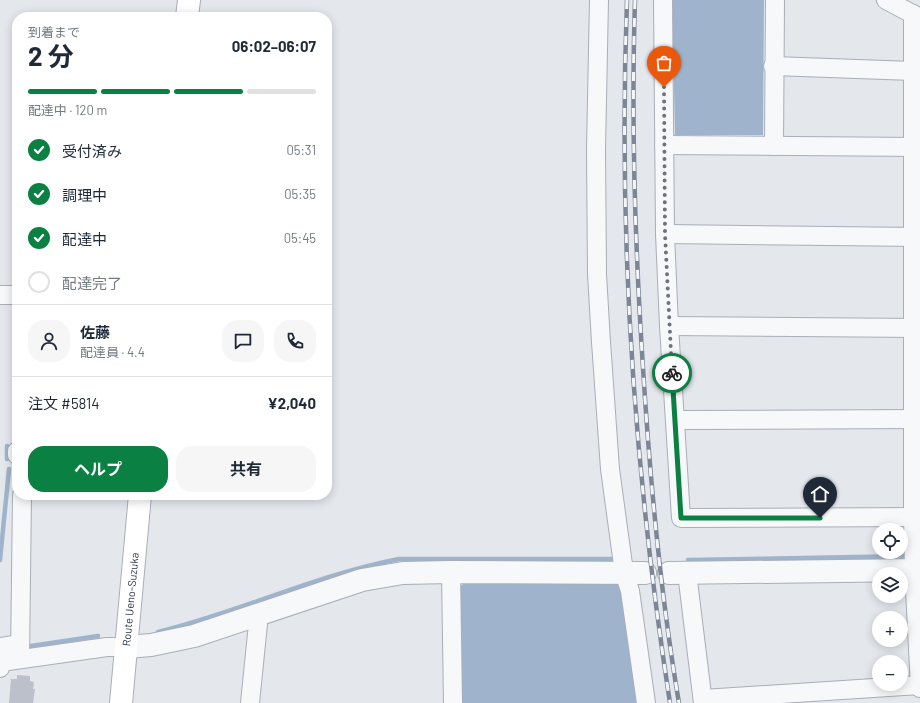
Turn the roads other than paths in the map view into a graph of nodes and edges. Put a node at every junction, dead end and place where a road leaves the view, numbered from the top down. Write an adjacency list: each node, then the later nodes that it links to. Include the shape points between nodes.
1 (189, 0): 6 (main road)
2 (599, 0): 26 (street, via 596,149 598,274 610,469)
3 (663, 0): 10 (street)
4 (775, 0): 8 (street)
5 (886, 0): 7 (street)
6 (188, 12)
7 (917, 16): 9 (street)
8 (773, 66): 9 (street); 11 (street)
9 (913, 71): 12 (street)
10 (664, 145): 11 (street); 13 (street)
11 (774, 146): 12 (street)
12 (917, 147): 14 (street)
13 (665, 234): 14 (street); 17 (street)
14 (917, 237): 18 (street)
15 (0, 295): 16 (street)
16 (12, 295)
17 (669, 326): 18 (street); 20 (street)
18 (917, 328): 19 (street)
19 (917, 419): 20 (street); 23 (street)
20 (675, 420): 23 (street, via 681,518)
21 (22, 500): 31 (street)
22 (140, 500): 30 (main road, Route Ueno-Suzuka)
23 (917, 517): 24 (street)
24 (915, 563): 27 (street); 33 (street)
25 (451, 572): 26 (street); 28 (street, via 403,573 362,580); 37 (street)
26 (635, 573): 38 (street, via 630,592)
27 (678, 573): 34 (street)
28 (259, 614): 30 (street, via 194,636 151,646); 36 (street)
29 (0, 646): 31 (street)
30 (127, 647): 31 (street); 35 (main road, Route Ueno-Suzuka)
31 (20, 651): 32 (street, via 1,662)
32 (0, 668)
33 (920, 686): 34 (street)
34 (703, 701)
35 (121, 703)
36 (250, 703)
37 (453, 703)
38 (646, 703)

